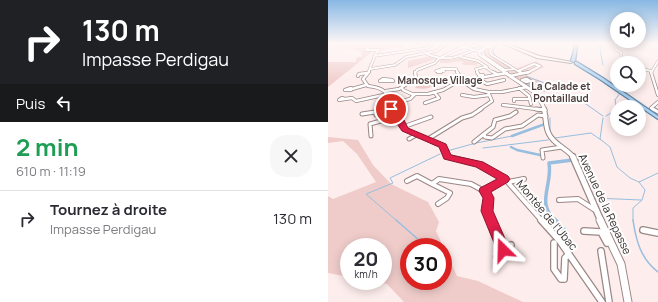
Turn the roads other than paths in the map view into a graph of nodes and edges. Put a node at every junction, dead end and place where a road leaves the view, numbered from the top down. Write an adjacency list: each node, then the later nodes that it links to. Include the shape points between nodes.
1 (374, 57): 18 (street)
2 (405, 57): 18 (street, via 395,65)
3 (435, 57): 11 (street)
4 (442, 57): 11 (street)
5 (459, 57): 11 (street, via 450,60); 14 (street, via 472,59)
6 (483, 57): 22 (street, Avenue de la Repasse)
7 (494, 57): 10 (street); 16 (street)
8 (541, 57): 13 (main road)
9 (575, 57): 13 (main road)
10 (488, 58): 16 (street, via 505,70)
11 (438, 59): 37 (street, via 435,63 416,70 416,78 405,84)
12 (658, 61): 20 (street)
13 (575, 62): 64 (main road)
14 (487, 67): 21 (street); 24 (street, via 476,70 479,75)
15 (442, 69): 27 (street, via 456,68 459,74)
16 (514, 69): 19 (street)
17 (646, 70): 20 (street)
18 (369, 71): 25 (street); 32 (street, via 363,78)
19 (518, 71): 23 (street); 23 (street, via 534,64 540,66)
20 (651, 71): 45 (street)
21 (497, 74): 22 (street); 24 (street)
22 (508, 74): 23 (street); 34 (street, Avenue de la Repasse)
23 (521, 74): 28 (street)
24 (488, 75): 26 (street)
25 (358, 76)
26 (477, 78): 27 (street); 29 (street, via 485,82)
27 (469, 79): 31 (street)
28 (524, 79)
29 (504, 80)
30 (386, 81): 33 (street)
31 (462, 81): 40 (street); 41 (street, via 474,89)
32 (366, 85): 33 (street); 35 (street)
33 (378, 87): 42 (street)
34 (527, 87): 36 (street); 39 (street, Avenue de la Repasse)
35 (352, 88)
36 (519, 88): 41 (street); 47 (street)
37 (402, 89): 42 (street); 43 (street)
38 (549, 89): 39 (street)
39 (532, 90): 57 (street, Avenue de la Repasse, via 538,95)
40 (434, 92): 43 (street); 53 (street, via 439,98)
41 (488, 92): 46 (street)
42 (387, 93): 48 (street, via 356,101 352,98); 56 (street, Montée de l'Ubac)
43 (415, 94): 51 (street, via 410,99)
44 (462, 95): 46 (street)
45 (658, 95)
46 (489, 96): 71 (street, via 492,101)
47 (530, 98): 49 (street, via 514,99); 54 (street)
48 (345, 99)
49 (514, 102)
50 (658, 102): 58 (street, via 651,108)
51 (393, 103)
52 (404, 103): 56 (street, via 404,107)
53 (425, 104)
54 (531, 104)
55 (503, 105): 57 (street)
56 (391, 109): 62 (street, Montée de l'Ubac)
57 (545, 110): 61 (street, Avenue de la Repasse)
58 (657, 111)
59 (516, 112): 67 (street, via 495,120 494,127)
60 (362, 114): 65 (street, via 375,112)
61 (546, 116): 67 (street, via 537,116 522,126 504,129 492,138); 73 (street, Avenue de la Repasse, via 548,133)
62 (395, 117): 65 (street); 66 (street, Montée de l'Ubac)
63 (431, 117): 66 (street)
64 (658, 118)
65 (381, 121): 69 (street, via 369,124)
66 (403, 127): 68 (street, Montée de l'Ubac)
67 (484, 134): 72 (street)
68 (416, 135): 70 (street); 71 (street, Montée de l'Ubac)
69 (371, 136)
70 (409, 139)
71 (428, 139): 77 (street, Montée de l'Ubac, via 443,146 448,157 479,164)
72 (474, 142)
73 (562, 146): 74 (street, via 543,150); 82 (street, Avenue de la Repasse, via 574,157)
74 (543, 158)
75 (524, 179): 77 (street)
76 (407, 181): 78 (street, via 416,176)
77 (506, 181): 79 (street); 92 (street, Montée de l'Ubac, via 551,230)
78 (432, 184): 79 (street, via 439,179 471,184); 81 (street, via 450,193)
79 (484, 191): 89 (street, via 488,198 487,211)
80 (559, 200): 82 (street, via 578,199)
81 (438, 204)
82 (596, 211): 87 (street, Avenue de la Repasse)
83 (642, 230): 85 (street)
84 (584, 231): 87 (street, via 601,232 607,242)
85 (658, 233)
86 (554, 243): 92 (street, via 554,268 560,279 564,279 565,257)
87 (612, 244): 96 (street, Avenue de la Repasse, via 622,267)
88 (511, 245): 89 (street)
89 (503, 249): 91 (street); 93 (street)
90 (601, 251): 95 (street)
91 (514, 253)
92 (569, 254): 94 (street, Montée de l'Ubac)
93 (497, 257)
94 (602, 302)
95 (609, 302)
96 (628, 302)

